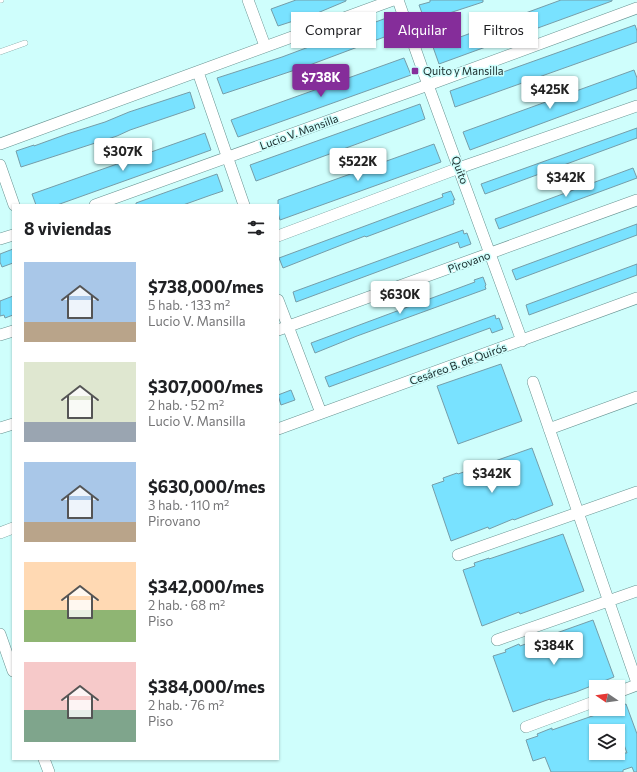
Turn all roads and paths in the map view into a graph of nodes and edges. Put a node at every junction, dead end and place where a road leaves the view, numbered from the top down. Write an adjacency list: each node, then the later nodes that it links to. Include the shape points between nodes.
1 (248, 0): 6 (street)
2 (393, 0): 6 (street)
3 (398, 0): 9 (street, Quito)
4 (637, 8): 9 (street, Lucio V. Mansilla)
5 (25, 43): 7 (lane)
6 (265, 46): 8 (street)
7 (0, 52)
8 (198, 72): 11 (street); 12 (street)
9 (428, 85): 12 (street, Lucio V. Mansilla); 14 (street, Quito)
10 (637, 106): 14 (street)
11 (0, 144)
12 (226, 158): 17 (street, Lucio V. Mansilla); 18 (street)
13 (0, 165): 16 (street)
14 (459, 168): 20 (street); 22 (street, Quito)
15 (637, 200): 22 (street, Pirovano)
16 (14, 204)
17 (98, 204)
18 (244, 204)
19 (12, 235): 21 (street)
20 (279, 236)
21 (0, 239)
22 (490, 254): 25 (street, Pirovano); 28 (street, Quito)
23 (637, 298): 28 (street, Cesáreo B. de Quirós)
24 (279, 306): 25 (street)
25 (283, 328): 31 (street)
26 (12, 331): 27 (street)
27 (0, 336)
28 (522, 341): 31 (street, Cesáreo B. de Quirós)
29 (533, 382): 35 (street)
30 (637, 397): 35 (street)
31 (321, 413): 34 (street, Cesáreo B. de Quirós)
32 (12, 424): 33 (street)
33 (0, 428)
34 (279, 429)
35 (549, 429): 37 (street)
36 (637, 492): 37 (street)
37 (578, 513): 40 (street); 42 (street)
38 (12, 528): 39 (street)
39 (0, 533)
40 (458, 555)
41 (637, 591): 42 (street)
42 (608, 601): 44 (street); 46 (street)
43 (0, 634): 45 (street)
44 (497, 640)
45 (12, 668)
46 (637, 684): 47 (street)
47 (625, 689)
48 (589, 704): 49 (street)
49 (526, 727)
50 (44, 760): 51 (street)
51 (49, 772)

